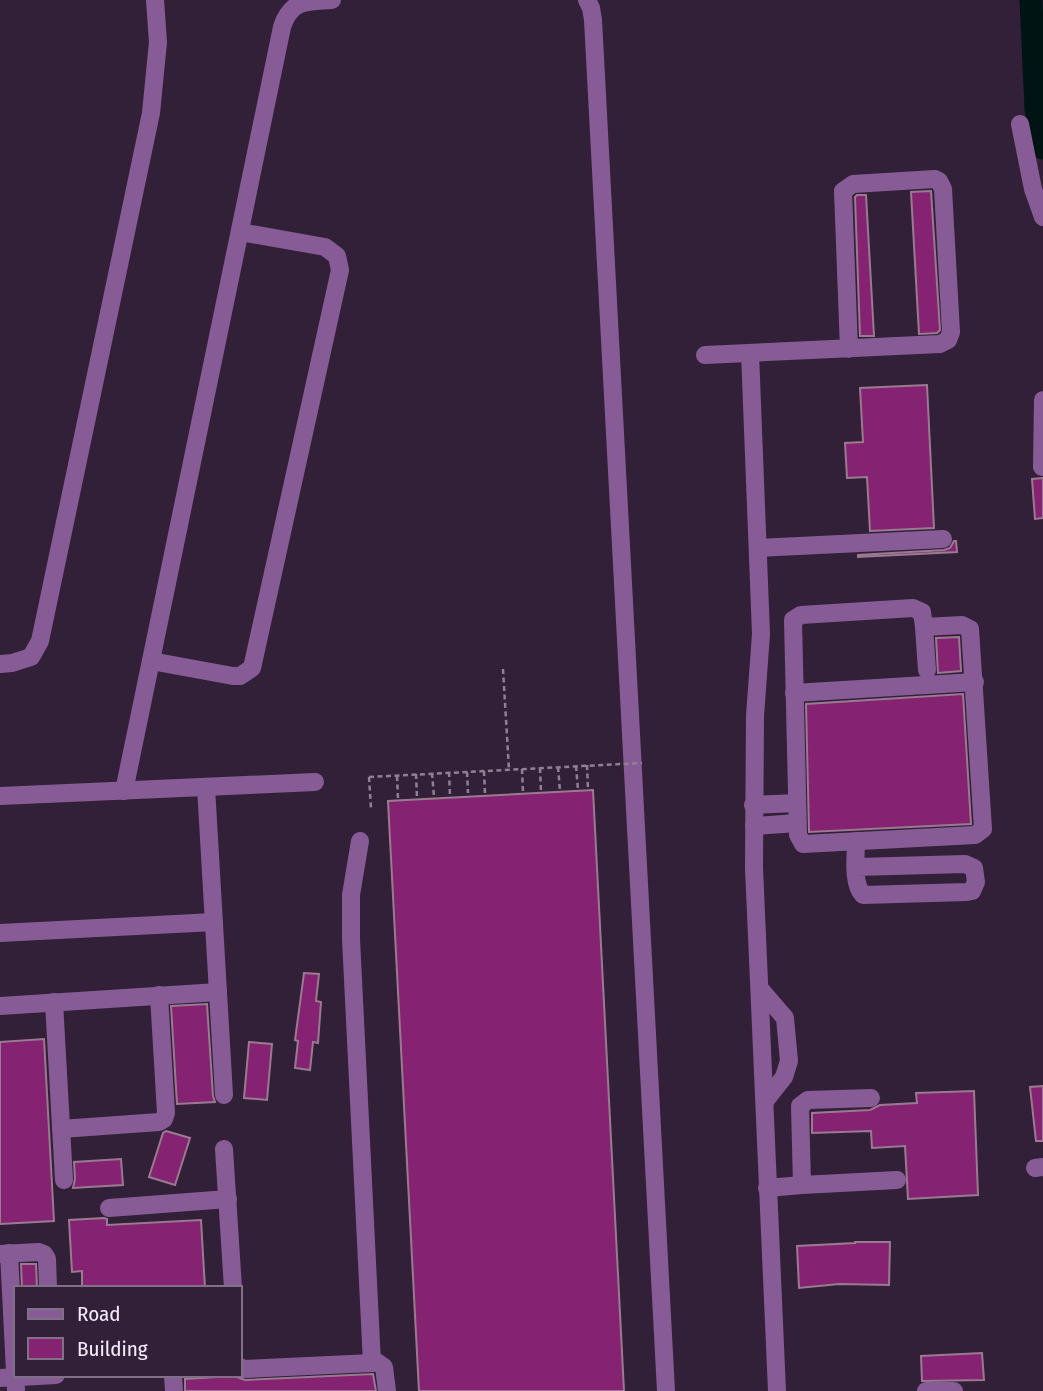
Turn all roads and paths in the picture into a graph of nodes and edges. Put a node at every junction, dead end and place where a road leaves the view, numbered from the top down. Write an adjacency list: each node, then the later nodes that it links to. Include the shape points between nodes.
1 (155, 0): 16 (street, via 152,113 40,641 31,657)
2 (332, 0): 6 (street, via 302,3 286,14)
3 (587, 0): 83 (street, via 593,20)
4 (1020, 124): 5 (street)
5 (1043, 217)
6 (240, 232): 15 (street); 15 (street, via 325,247 337,256 340,270 252,668 233,676)
7 (849, 348): 7 (street, via 940,344 950,336 943,189 935,178 853,184 842,191); 8 (street)
8 (750, 353): 9 (street); 13 (street)
9 (705, 355)
10 (1043, 400): 11 (street)
11 (1042, 467)
12 (943, 539): 13 (street)
13 (759, 548): 50 (street, via 761,634)
14 (924, 627): 18 (street); 19 (street, via 962,625 970,629); 20 (street, via 922,612 913,608 796,616 792,625)
15 (151, 662): 38 (street)
16 (0, 664)
17 (503, 669): 26 (path)
18 (927, 670)
19 (975, 682): 20 (street); 55 (street, via 983,829 975,835)
20 (794, 693): 49 (street)
21 (642, 763): 22 (path, bridge)
22 (587, 765): 23 (path, bridge); 36 (path)
23 (576, 766): 24 (path, bridge); 37 (path)
24 (558, 767): 25 (path, bridge); 39 (path)
25 (540, 768): 27 (path, bridge); 40 (path)
26 (509, 769): 27 (path, bridge); 28 (path, bridge)
27 (522, 769): 42 (path)
28 (484, 771): 30 (path, bridge); 43 (path)
29 (449, 772): 30 (path, bridge); 31 (path, bridge); 45 (path)
30 (467, 772): 41 (path)
31 (432, 773): 32 (path, bridge); 46 (path)
32 (416, 774): 33 (path, bridge); 47 (path)
33 (397, 776): 48 (path); 51 (path, bridge, via 369,777)
34 (315, 782): 35 (street)
35 (206, 787): 38 (street); 57 (street)
36 (588, 789)
37 (578, 790)
38 (124, 791): 44 (street)
39 (560, 791)
40 (541, 792)
41 (468, 793)
42 (523, 793)
43 (485, 794)
44 (0, 796)
45 (450, 796)
46 (434, 797)
47 (417, 798)
48 (398, 799)
49 (797, 803): 50 (street); 52 (street)
50 (753, 805): 53 (street)
51 (371, 808)
52 (797, 823): 53 (street); 55 (street, via 803,844)
53 (754, 826): 59 (street)
54 (360, 841): 78 (street, via 351,895 351,939)
55 (856, 841): 56 (street)
56 (857, 867): 56 (street, via 859,891 868,896 967,892 976,882 974,868 965,864)
57 (214, 922): 58 (street); 60 (street)
58 (0, 933)
59 (760, 989): 66 (street); 66 (street, via 785,1018 789,1050 788,1070)
60 (218, 992): 61 (street); 64 (street)
61 (159, 995): 62 (street); 67 (street, via 164,1119)
62 (54, 1002): 63 (street); 67 (street)
63 (0, 1006)
64 (224, 1095)
65 (871, 1098): 71 (street, via 808,1100 800,1106)
66 (765, 1101): 72 (street)
67 (61, 1129): 69 (street)
68 (225, 1149): 73 (street)
69 (64, 1180)
70 (897, 1180): 71 (street)
71 (802, 1185): 72 (street)
72 (766, 1188): 84 (street)
73 (228, 1199): 74 (street); 77 (street)
74 (109, 1208)
75 (4, 1253): 76 (street, via 44,1254); 81 (street)
76 (48, 1286)
77 (233, 1286)
78 (372, 1363): 79 (street); 82 (street, via 384,1367)
79 (242, 1368)
80 (42, 1377): 81 (street)
81 (11, 1382)
82 (387, 1391)
83 (666, 1391)
84 (777, 1391)
85 (926, 1391): 86 (street)
86 (954, 1391)

